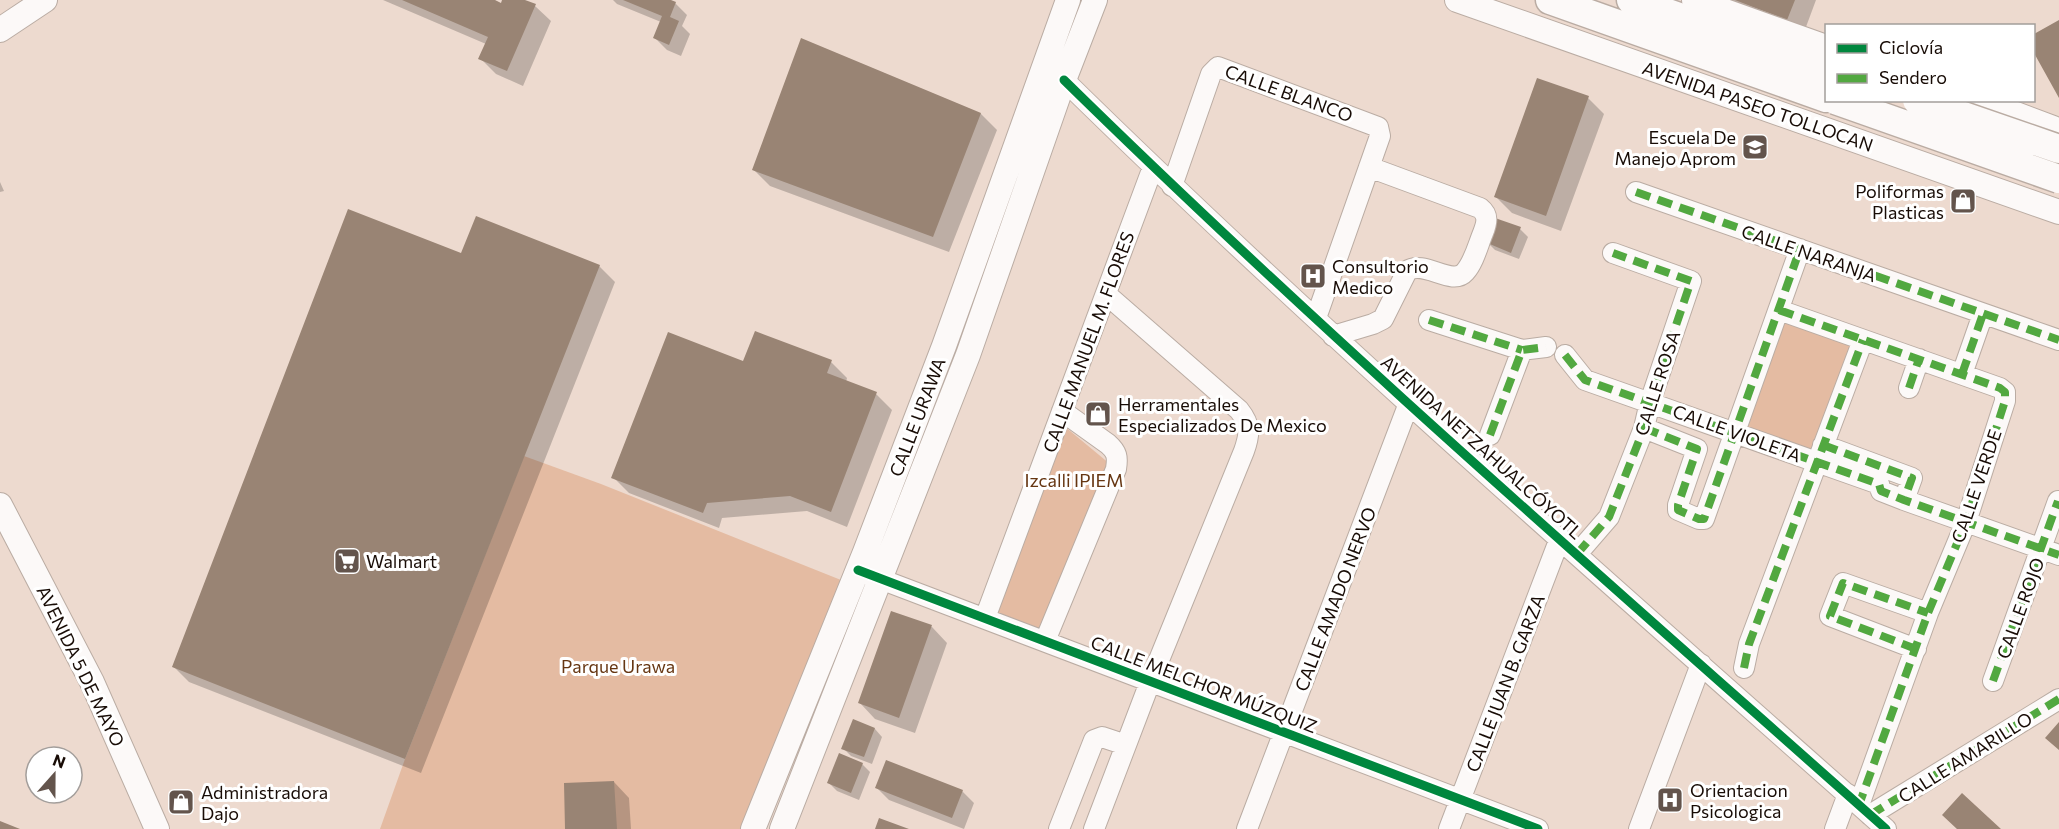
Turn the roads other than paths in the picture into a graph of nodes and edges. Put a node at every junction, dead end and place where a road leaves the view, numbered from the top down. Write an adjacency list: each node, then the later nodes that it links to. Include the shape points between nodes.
1 (45, 0): 9 (main road)
2 (1068, 0): 56 (main road, CALLE URAWA, via 944,346)
3 (1095, 0): 13 (main road, CALLE URAWA)
4 (1457, 0): 25 (main road, AVENIDA PASEO TOLLOCAN)
5 (1550, 0): 14 (highway, AVENIDA PASEO TOLLOCAN)
6 (1631, 0): 12 (highway)
7 (1694, 0): 11 (main road)
8 (0, 9): 9 (main road)
9 (24, 14): 10 (main road)
10 (0, 30)
11 (1825, 46)
12 (1825, 68)
13 (1064, 80): 20 (street, AVENIDA NETZAHUALCÓYOTL); 57 (main road, CALLE URAWA, via 974,338)
14 (1825, 97)
15 (1841, 102): 22 (highway, AVENIDA PASEO TOLLOCAN, bridge)
16 (1923, 102): 19 (highway, bridge)
17 (1985, 102): 18 (main road)
18 (2049, 127): 25 (main road, via 2058,153 2058,171 2052,190)
19 (2059, 149)
20 (1153, 167): 23 (street, AVENIDA NETZAHUALCÓYOTL); 29 (street, CALLE MANUEL M. FLORES)
21 (1369, 167): 23 (street, CALLE BLANCO, via 1380,136 1378,127 1218,67 1211,74); 32 (street); 34 (street, via 1480,208 1487,217 1486,226 1470,264 1460,276 1412,268 1383,319)
22 (2059, 179)
23 (1172, 186): 32 (street, AVENIDA NETZAHUALCÓYOTL)
24 (1636, 192): 27 (street, CALLE NARANJA)
25 (2032, 203): 26 (main road, AVENIDA PASEO TOLLOCAN)
26 (2059, 212)
27 (1800, 249): 30 (street); 31 (street, CALLE NARANJA)
28 (1613, 253): 43 (street, CALLE ROSA, via 1691,281)
29 (1106, 294): 45 (street, CALLE MANUEL M. FLORES); 65 (street, via 1239,410 1250,430)
30 (1779, 310): 35 (street, CALLE VERDE); 47 (street)
31 (1983, 314): 36 (street, CALLE NARANJA); 41 (street)
32 (1316, 318): 34 (street, AVENIDA NETZAHUALCÓYOTL)
33 (1428, 320): 38 (street)
34 (1333, 336): 44 (street, AVENIDA NETZAHUALCÓYOTL)
35 (1863, 340): 40 (street, CALLE VERDE); 49 (street, CALLE VIOLETA)
36 (2059, 340)
37 (1546, 347): 38 (street)
38 (1522, 350): 48 (street)
39 (1565, 355): 43 (street, CALLE VIOLETA, via 1585,380)
40 (1919, 359): 41 (street, CALLE VERDE); 42 (street)
41 (1962, 374): 52 (street, CALLE VERDE, via 2006,392)
42 (1909, 388)
43 (1650, 402): 46 (street, CALLE ROSA); 47 (street, CALLE VIOLETA)
44 (1409, 403): 53 (street, AVENIDA NETZAHUALCÓYOTL); 67 (street, CALLE AMADO NERVO)
45 (1062, 411): 59 (street, CALLE MANUEL M. FLORES); 60 (street, via 1108,444 1118,458)
46 (1644, 428): 47 (street, via 1697,449 1678,510 1704,519); 55 (street, CALLE ROSA, via 1610,517)
47 (1736, 432): 49 (street, CALLE VIOLETA)
48 (1490, 435)
49 (1820, 453): 52 (street, CALLE VIOLETA, via 1879,484 1881,491); 63 (street, CALLE VIOLETA, via 1749,644)
50 (2058, 501): 54 (street, CALLE ROJO)
51 (0, 505): 71 (main road, AVENIDA 5 DE MAYO, via 92,682)
52 (1966, 522): 54 (street, CALLE VIOLETA); 58 (street, CALLE VERDE)
53 (1560, 538): 55 (street, AVENIDA NETZAHUALCÓYOTL); 69 (street, CALLE JUAN B. GARZA)
54 (2050, 552): 64 (street, CALLE ROJO)
55 (1577, 554): 62 (street, AVENIDA NETZAHUALCÓYOTL)
56 (858, 570): 57 (street, CALLE MELCHOR MÚZQUIZ); 72 (main road, CALLE URAWA)
57 (881, 579): 59 (street, CALLE MELCHOR MÚZQUIZ); 73 (main road, CALLE URAWA)
58 (1928, 614): 61 (street, CALLE VERDE); 61 (street, via 1843,583 1830,616)
59 (985, 618): 60 (street, CALLE MELCHOR MÚZQUIZ)
60 (1045, 641): 65 (street, CALLE MELCHOR MÚZQUIZ)
61 (1916, 649): 70 (street, CALLE VERDE)
62 (1701, 664): 70 (street, AVENIDA NETZAHUALCÓYOTL); 79 (street)
63 (1744, 668)
64 (1993, 681)
65 (1150, 682): 67 (street, CALLE MELCHOR MÚZQUIZ); 68 (street)
66 (2059, 699): 70 (street, CALLE AMARILLO)
67 (1284, 732): 69 (street, CALLE MELCHOR MÚZQUIZ); 76 (street, CALLE AMADO NERVO)
68 (1126, 745): 74 (street, via 1102,738 1094,740); 75 (street)
69 (1460, 800): 77 (street, CALLE JUAN B. GARZA); 78 (street, CALLE MELCHOR MÚZQUIZ)
70 (1859, 805): 80 (street, CALLE VERDE); 81 (street, AVENIDA NETZAHUALCÓYOTL)
71 (157, 829)
72 (753, 829)
73 (782, 829)
74 (1059, 829)
75 (1094, 829)
76 (1247, 829)
77 (1449, 829)
78 (1538, 829)
79 (1639, 829)
80 (1835, 829)
81 (1886, 829)

